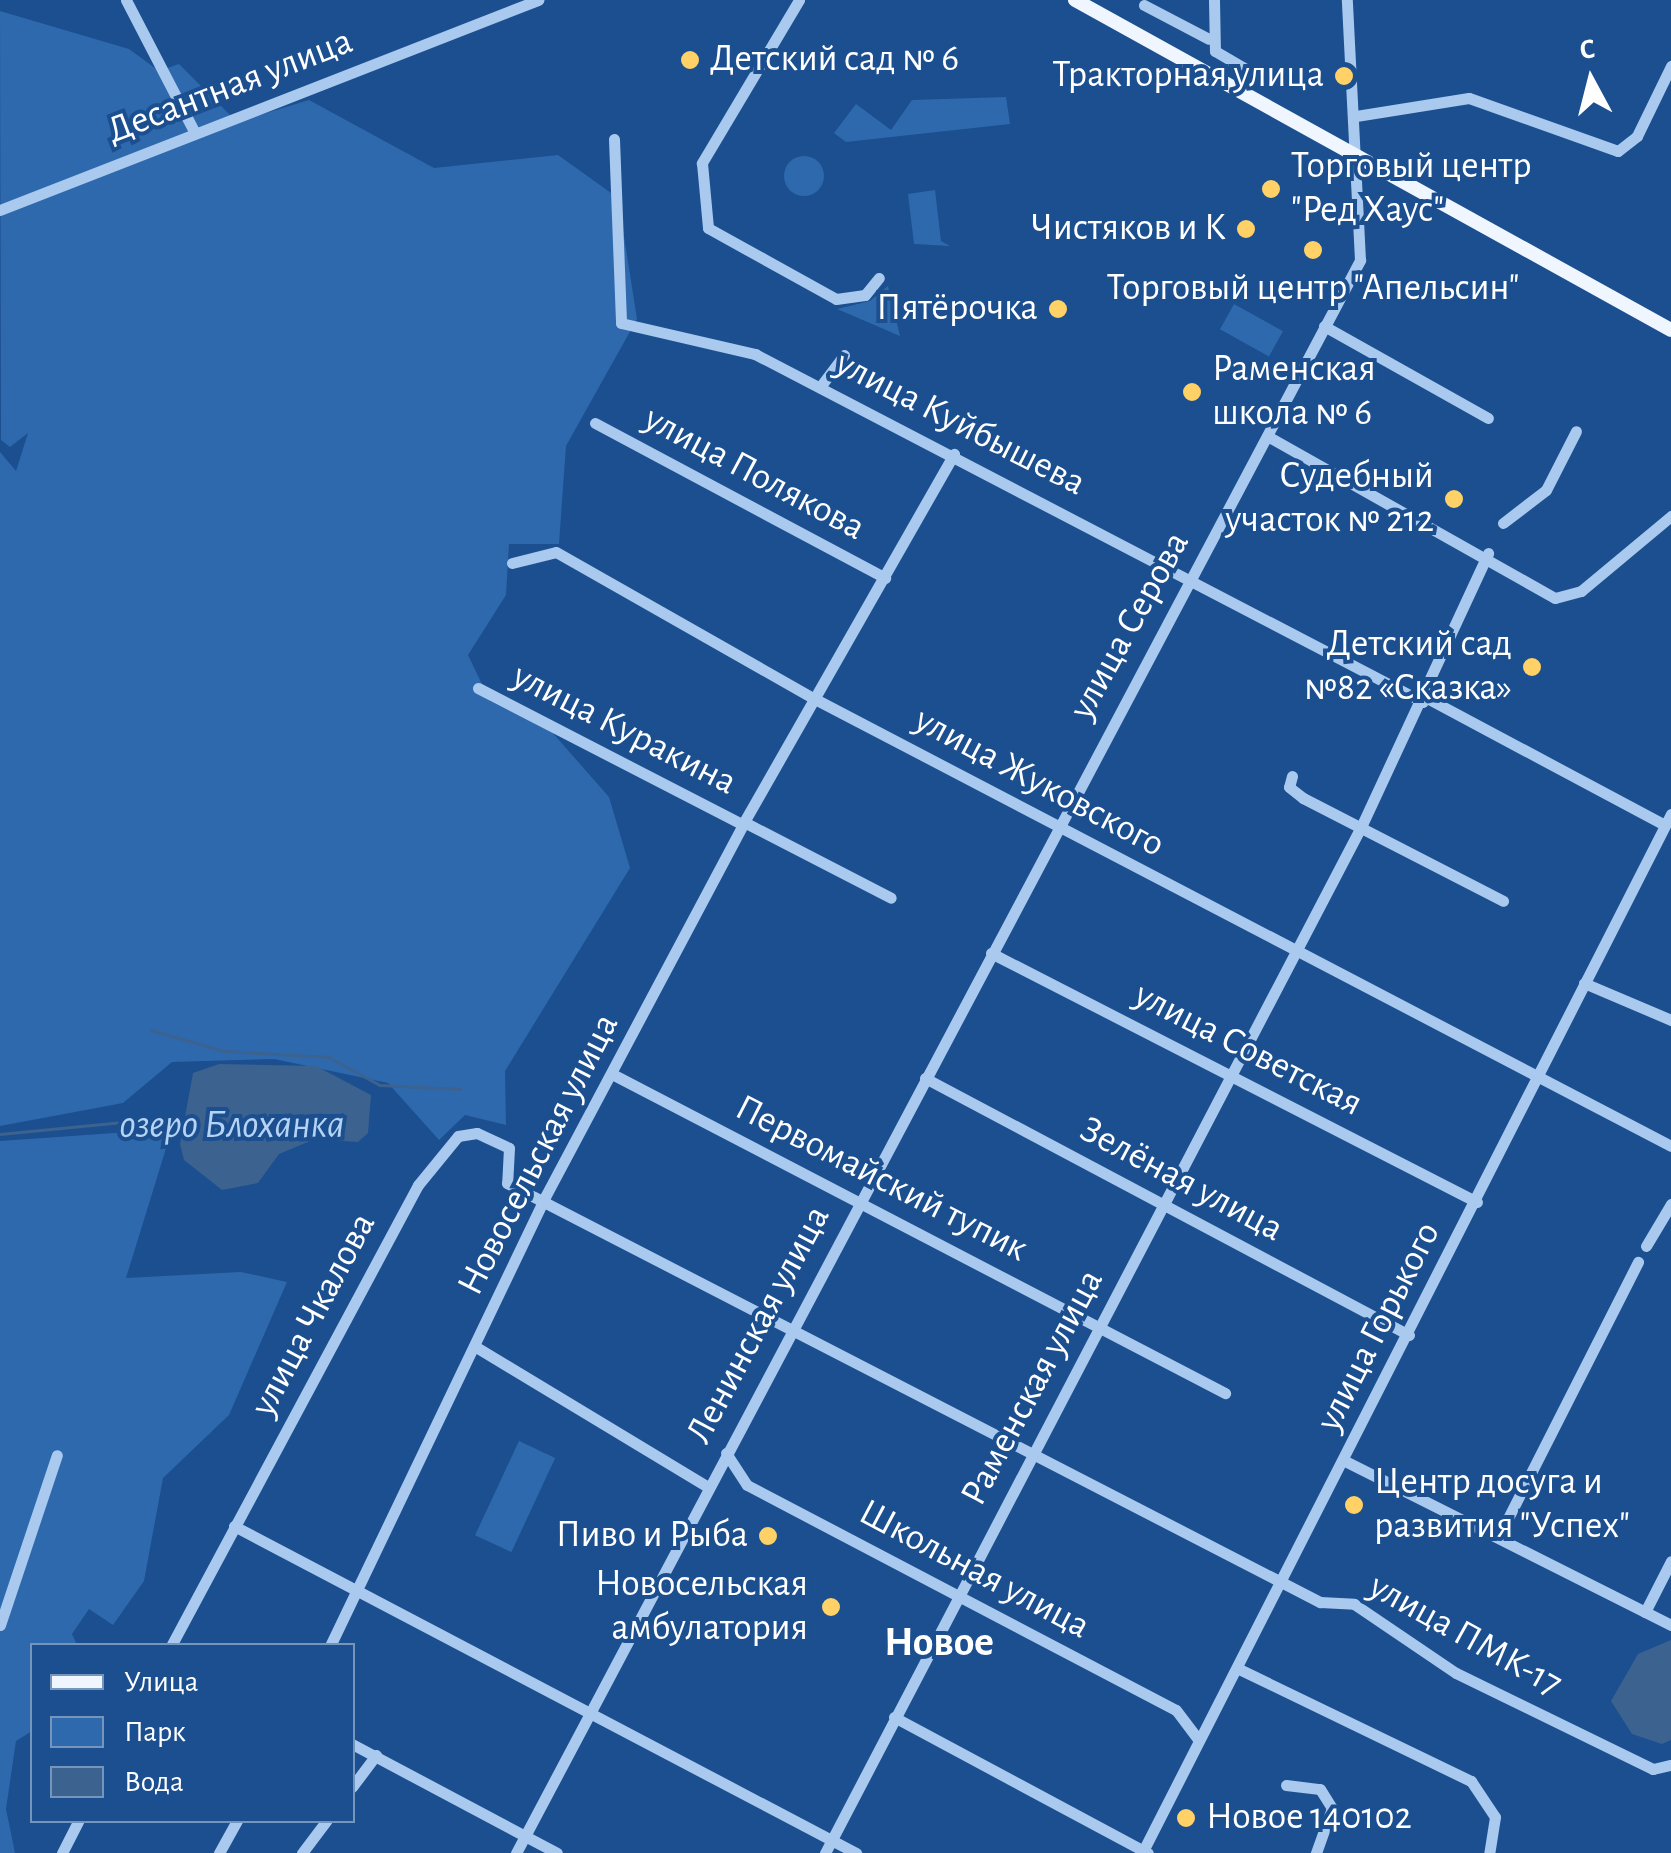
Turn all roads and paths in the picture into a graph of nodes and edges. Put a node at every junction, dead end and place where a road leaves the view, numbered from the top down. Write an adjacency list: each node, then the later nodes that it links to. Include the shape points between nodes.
1 (126, 0): 13 (street)
2 (538, 0): 13 (street, Десантная улица)
3 (799, 0): 17 (street, via 702,162 708,228 836,299 865,295)
4 (1076, 0): 10 (main road)
5 (1214, 0): 8 (street)
6 (1347, 0): 12 (street, улица Серова)
7 (1144, 5): 8 (street)
8 (1212, 45): 10 (street); 11 (street)
9 (1671, 66): 12 (street, via 1632,143 1608,150 1470,98)
10 (1204, 74): 15 (main road)
11 (1268, 82)
12 (1356, 116): 15 (street, улица Серова)
13 (194, 131): 16 (street, Десантная улица)
14 (614, 139): 21 (street, улица Куйбышева, via 621,323 700,334)
15 (1358, 163): 18 (street, улица Серова, via 1360,260); 19 (main road)
16 (3, 205)
17 (879, 278)
18 (1324, 326): 22 (street); 25 (street, улица Серова)
19 (1671, 330)
20 (844, 355): 21 (street)
21 (820, 387): 26 (street, улица Куйбышева)
22 (1488, 418)
23 (595, 423): 32 (street, улица Полякова)
24 (1576, 431): 28 (street, via 1546,490)
25 (1269, 437): 29 (street); 31 (street, улица Серова)
26 (954, 454): 31 (street, улица Куйбышева); 32 (street, Новосельская улица)
27 (1671, 516): 29 (street, via 1566,598)
28 (1502, 523)
29 (1488, 553): 35 (street, Раменская улица)
30 (512, 564): 34 (street, улица Жуковского, via 556,552)
31 (1190, 575): 35 (street, улица Куйбышева); 39 (street, улица Серова)
32 (886, 578): 34 (street, Новосельская улица)
33 (478, 688): 38 (street, улица Куракина)
34 (815, 699): 38 (street, Новосельская улица); 39 (street, улица Жуковского)
35 (1424, 699): 37 (street, улица Горького); 40 (street, Раменская улица)
36 (1292, 776): 40 (street, via 1289,787)
37 (1667, 819): 45 (street, улица Горького)
38 (743, 823): 41 (street, улица Куракина); 48 (street, Новосельская улица)
39 (1056, 826): 43 (street, улица Жуковского); 44 (street, Ленинская улица)
40 (1361, 827): 42 (street); 43 (street, Раменская улица)
41 (892, 898)
42 (1503, 900)
43 (1294, 951): 47 (street, Раменская улица); 49 (street, улица Жуковского)
44 (990, 953): 47 (street, улица Советская); 50 (street, Ленинская улица)
45 (1584, 983): 46 (street); 49 (street, улица Горького)
46 (1671, 1020)
47 (1230, 1073): 54 (street, улица Советская); 55 (street, Раменская улица)
48 (614, 1074): 52 (street, Новосельская улица); 53 (street, Первомайский тупик)
49 (1542, 1074): 51 (street, улица Жуковского); 54 (street, улица Горького)
50 (925, 1078): 53 (street, Ленинская улица); 55 (street, Зелёная улица)
51 (1671, 1146)
52 (545, 1196): 59 (street, улица ПМК-17); 62 (street, Новосельская улица); 69 (street, улица Чкалова, via 507,1183 509,1148 458,1136 418,1185)
53 (860, 1202): 59 (street, Ленинская улица); 60 (street, Первомайский тупик)
54 (1476, 1202): 61 (street, улица Горького)
55 (1163, 1204): 60 (street, Раменская улица); 61 (street, Зелёная улица)
56 (1671, 1204): 57 (street)
57 (1646, 1246)
58 (1638, 1262): 70 (street)
59 (796, 1326): 64 (street, Ленинская улица); 66 (street, улица ПМК-17)
60 (1100, 1326): 63 (street, Первомайский тупик); 66 (street, Раменская улица)
61 (1409, 1336): 67 (street, улица Горького)
62 (476, 1347): 68 (street); 73 (street, Новосельская улица)
63 (1226, 1394)
64 (726, 1453): 68 (street, Ленинская улица); 74 (street, Школьная улица, via 747,1486)
65 (57, 1455): 76 (street)
66 (1034, 1456): 72 (street, улица ПМК-17); 74 (street, Раменская улица)
67 (1345, 1460): 70 (street); 72 (street, улица Горького)
68 (706, 1486): 81 (street, Ленинская улица)
69 (234, 1526): 73 (street); 78 (street, улица Чкалова)
70 (1501, 1532): 75 (street)
71 (1671, 1562): 75 (street)
72 (1284, 1583): 80 (street, улица Горького); 86 (street, улица ПМК-17, via 1329,1606 1354,1604 1456,1673 1653,1769)
73 (358, 1593): 79 (street, Новосельская улица); 81 (street)
74 (954, 1594): 82 (street, Раменская улица); 83 (street, Школьная улица, via 1176,1710)
75 (1645, 1612): 77 (street)
76 (0, 1625)
77 (1671, 1625)
78 (176, 1643)
79 (332, 1643)
80 (1239, 1670): 83 (street, улица Горького); 103 (street, via 1471,1782 1495,1817)
81 (590, 1709): 92 (street, Ленинская улица); 93 (street)
82 (894, 1717): 93 (street, Раменская улица); 94 (street)
83 (1196, 1737): 94 (street, улица Горького)
84 (355, 1745): 85 (street)
85 (376, 1755): 87 (street); 92 (street)
86 (1671, 1765)
87 (355, 1782)
88 (1286, 1785): 102 (street, via 1320,1788 1332,1808)
89 (77, 1823): 95 (street)
90 (234, 1823): 96 (street)
91 (325, 1823): 97 (street)
92 (526, 1835): 98 (street, Ленинская улица); 99 (street)
93 (832, 1840): 100 (street, Раменская улица); 101 (street)
94 (1144, 1852)
95 (62, 1853)
96 (219, 1853)
97 (302, 1853)
98 (516, 1853)
99 (557, 1853)
100 (825, 1853)
101 (856, 1853)
102 (1316, 1853)
103 (1488, 1853)

